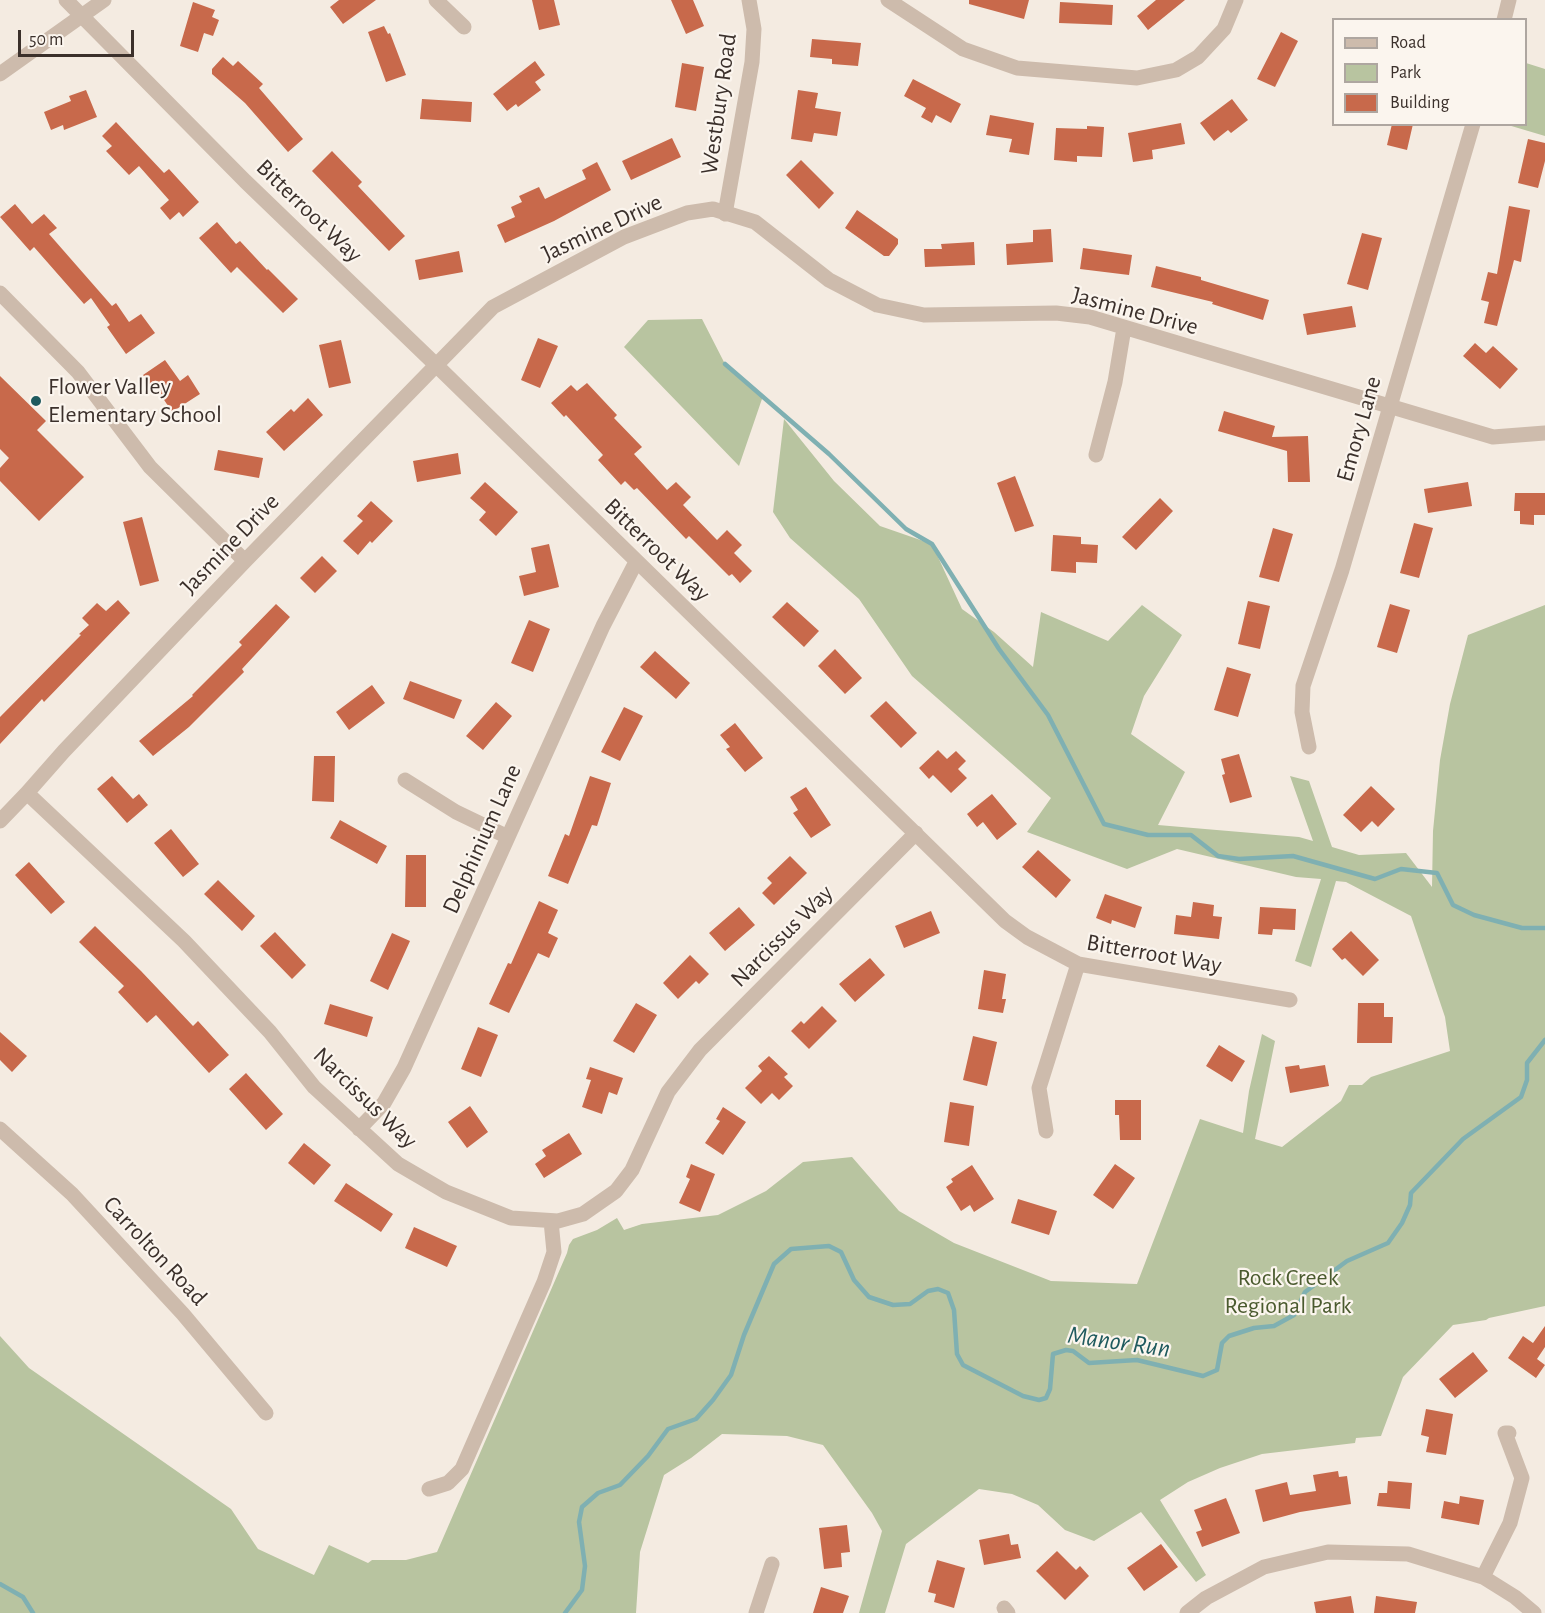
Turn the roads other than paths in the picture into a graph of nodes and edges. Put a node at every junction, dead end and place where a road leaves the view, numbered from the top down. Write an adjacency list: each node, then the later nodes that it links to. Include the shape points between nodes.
1 (66, 0): 8 (street, Bitterroot Way)
2 (104, 0): 8 (street)
3 (436, 0): 10 (street)
4 (749, 0): 13 (street, Westbury Road, via 754,29 752,62)
5 (888, 0): 6 (street, via 963,49 1017,68 1137,78 1176,70 1198,57 1224,29)
6 (1236, 0)
7 (1509, 0): 9 (street)
8 (82, 16): 11 (street); 16 (street, Bitterroot Way, via 245,181)
9 (1504, 18)
10 (464, 27)
11 (0, 75)
12 (1472, 126): 17 (street, Emory Lane)
13 (725, 214): 15 (street, Jasmine Drive, via 755,222 829,280 877,305 924,315 1056,313 1090,317); 16 (street, Jasmine Drive, via 713,209 687,213 624,237 493,307)
14 (0, 293): 20 (street, via 78,372 150,467)
15 (1124, 328): 17 (street, Jasmine Drive); 19 (street)
16 (435, 364): 20 (street, Jasmine Drive); 21 (street, Bitterroot Way)
17 (1388, 407): 18 (street, Jasmine Drive, via 1493,437); 22 (street, Emory Lane, via 1342,570 1303,687 1302,712)
18 (1545, 433)
19 (1096, 455)
20 (245, 561): 24 (street, Jasmine Drive)
21 (636, 562): 26 (street, Bitterroot Way); 27 (street, Delphinium Lane)
22 (1309, 747)
23 (405, 780): 27 (street, via 456,812)
24 (27, 793): 25 (street, Jasmine Drive); 31 (street, Narcissus Way, via 184,941 270,1032 314,1087)
25 (0, 821)
26 (916, 833): 28 (street, Bitterroot Way, via 1005,921); 33 (street, Narcissus Way, via 700,1050 668,1092 632,1170 616,1191 583,1214)
27 (508, 837): 31 (street, Delphinium Lane, via 404,1068 384,1103)
28 (1078, 964): 29 (street, Bitterroot Way); 32 (street, via 1038,1088)
29 (1290, 1000)
30 (0, 1129): 34 (street, Carrolton Road, via 72,1194 183,1314)
31 (359, 1129): 33 (street, Narcissus Way, via 398,1164 446,1192 511,1218)
32 (1046, 1131)
33 (551, 1221): 36 (street, via 554,1252 544,1282 462,1469 448,1483)
34 (266, 1413)
35 (1509, 1433): 38 (street, via 1504,1433 1522,1478 1510,1523)
36 (429, 1489)
37 (772, 1564): 39 (street)
38 (1483, 1577): 40 (street, via 1407,1554 1328,1552 1264,1567 1206,1598); 41 (street)
39 (756, 1613)
40 (1187, 1613)
41 (1534, 1613)

